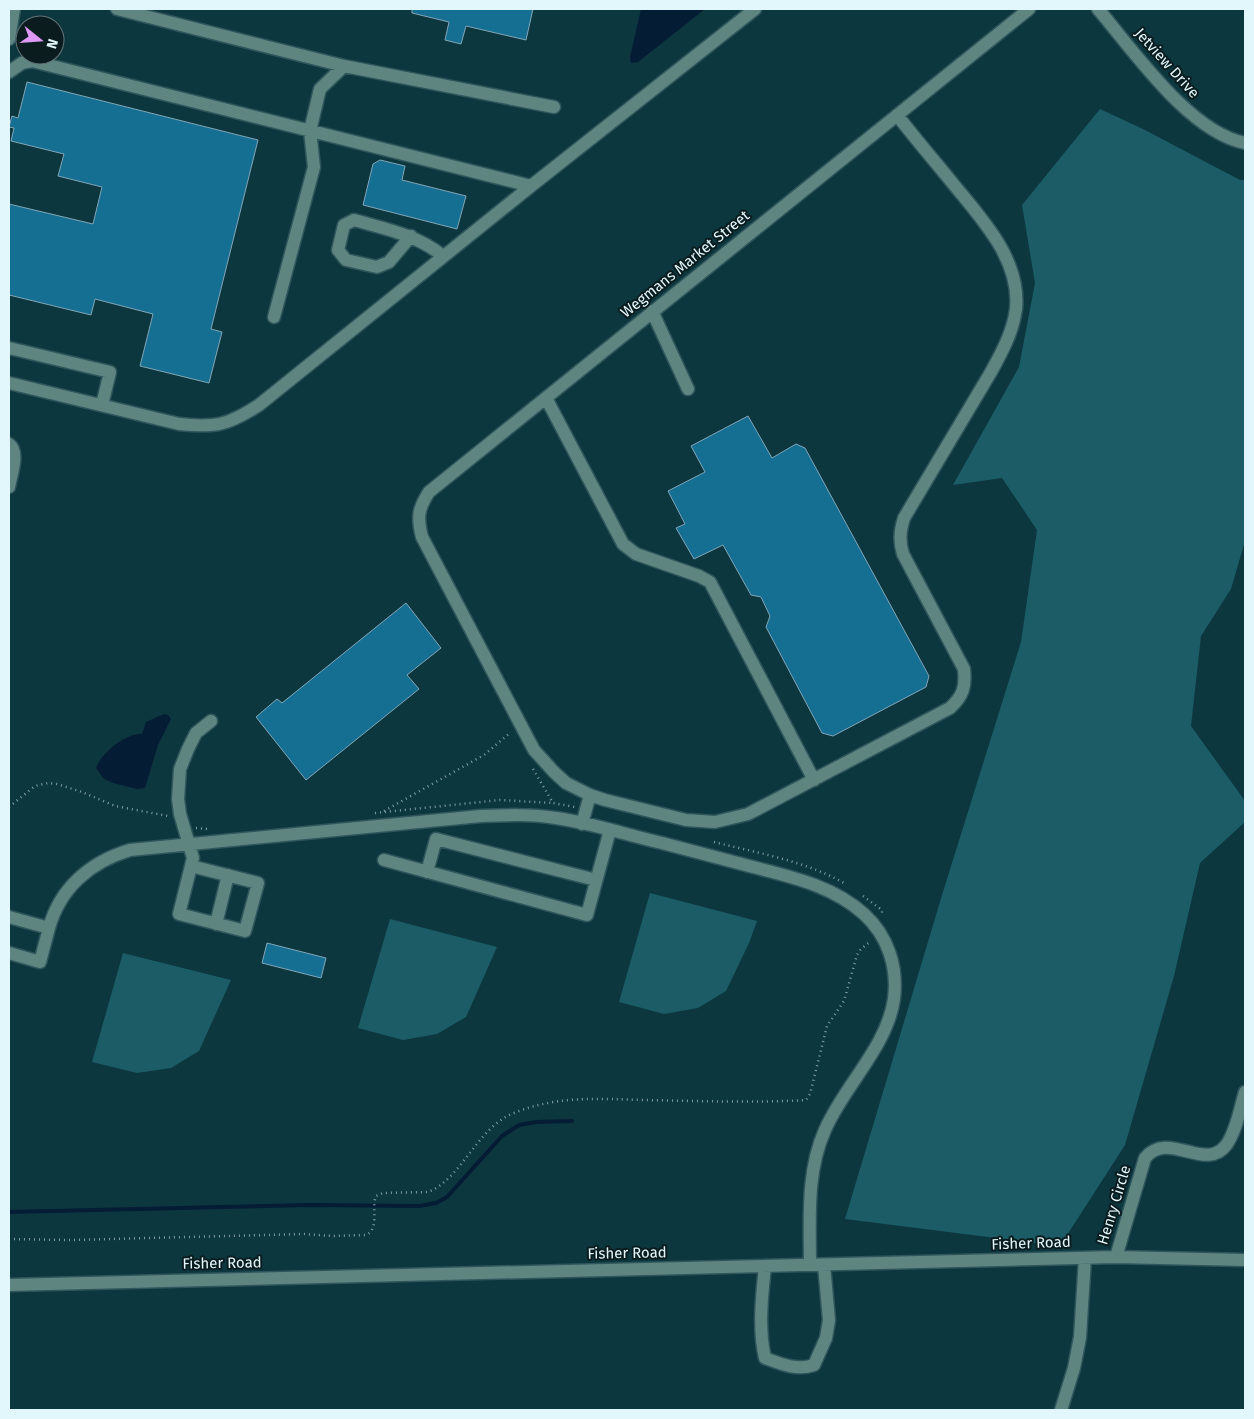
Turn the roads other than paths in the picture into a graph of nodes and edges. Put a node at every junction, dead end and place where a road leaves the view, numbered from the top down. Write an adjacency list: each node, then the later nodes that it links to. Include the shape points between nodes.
1 (14, 9): 6 (street)
2 (117, 9): 7 (street)
3 (755, 9): 13 (street)
4 (1029, 9): 10 (street, Wegmans Market Street)
5 (1098, 9): 12 (street, Jetview Drive, via 1172,97 1206,126)
6 (9, 39)
7 (344, 66): 9 (street); 11 (street, via 320,89)
8 (9, 72): 11 (street, via 22,63 32,61)
9 (554, 107)
10 (897, 114): 16 (street, Wegmans Market Street); 26 (street, Wegmans Market Street, via 998,243 1012,274 1016,307 1010,334 991,372 904,518 900,530 903,554 964,669 964,691 950,708)
11 (310, 131): 13 (street); 17 (street, via 314,168)
12 (1245, 143)
13 (531, 186): 15 (street)
14 (411, 236): 14 (street, via 354,220 344,225 338,250 346,260 376,267 389,262); 15 (street)
15 (443, 256): 22 (street, via 239,418 204,427)
16 (652, 311): 20 (street); 21 (street, Wegmans Market Street)
17 (274, 317)
18 (9, 348): 22 (street, via 110,372)
19 (9, 383): 22 (street)
20 (688, 388)
21 (546, 398): 26 (street, via 623,544 636,554 710,582); 27 (street, Wegmans Market Street, via 429,492 421,505 418,521 422,537 534,750 566,783)
22 (102, 406)
23 (9, 444): 24 (street, via 15,456)
24 (9, 487)
25 (211, 721): 32 (street, via 196,733 180,770 177,790 182,823)
26 (814, 780): 27 (street, Wegmans Market Street, via 748,814 715,822 686,820)
27 (590, 795): 29 (street)
28 (432, 820): 29 (street, via 511,814); 31 (street); 32 (street)
29 (582, 824): 30 (street)
30 (610, 830): 37 (street); 46 (street, via 817,886 863,913 886,943 894,971 894,999 882,1037 838,1103 817,1153 811,1186)
31 (436, 839): 35 (street); 37 (street)
32 (190, 844): 34 (street); 40 (street, via 130,850 102,860 69,889 54,911)
33 (384, 860): 35 (street)
34 (191, 866): 36 (street); 39 (street, via 179,914)
35 (427, 872): 37 (street, via 587,915)
36 (228, 875): 39 (street); 39 (street, via 258,883 245,931)
37 (596, 880)
38 (9, 917): 40 (street)
39 (216, 924)
40 (49, 928): 41 (street, via 40,962)
41 (9, 953)
42 (1245, 1092): 43 (street, Henry Circle, via 1234,1129 1227,1144 1217,1154 1204,1155 1160,1147 1145,1158)
43 (1116, 1257): 44 (street, Fisher Road); 45 (street, Fisher Road)
44 (1086, 1258): 47 (street, Fisher Road); 50 (street, via 1080,1337)
45 (1245, 1260)
46 (810, 1265): 47 (street, Fisher Road); 48 (street, Fisher Road)
47 (824, 1265): 48 (street, via 829,1320 826,1338 814,1365 804,1369 765,1358 762,1345)
48 (765, 1266): 49 (street, Fisher Road)
49 (9, 1284)
50 (1061, 1410)

